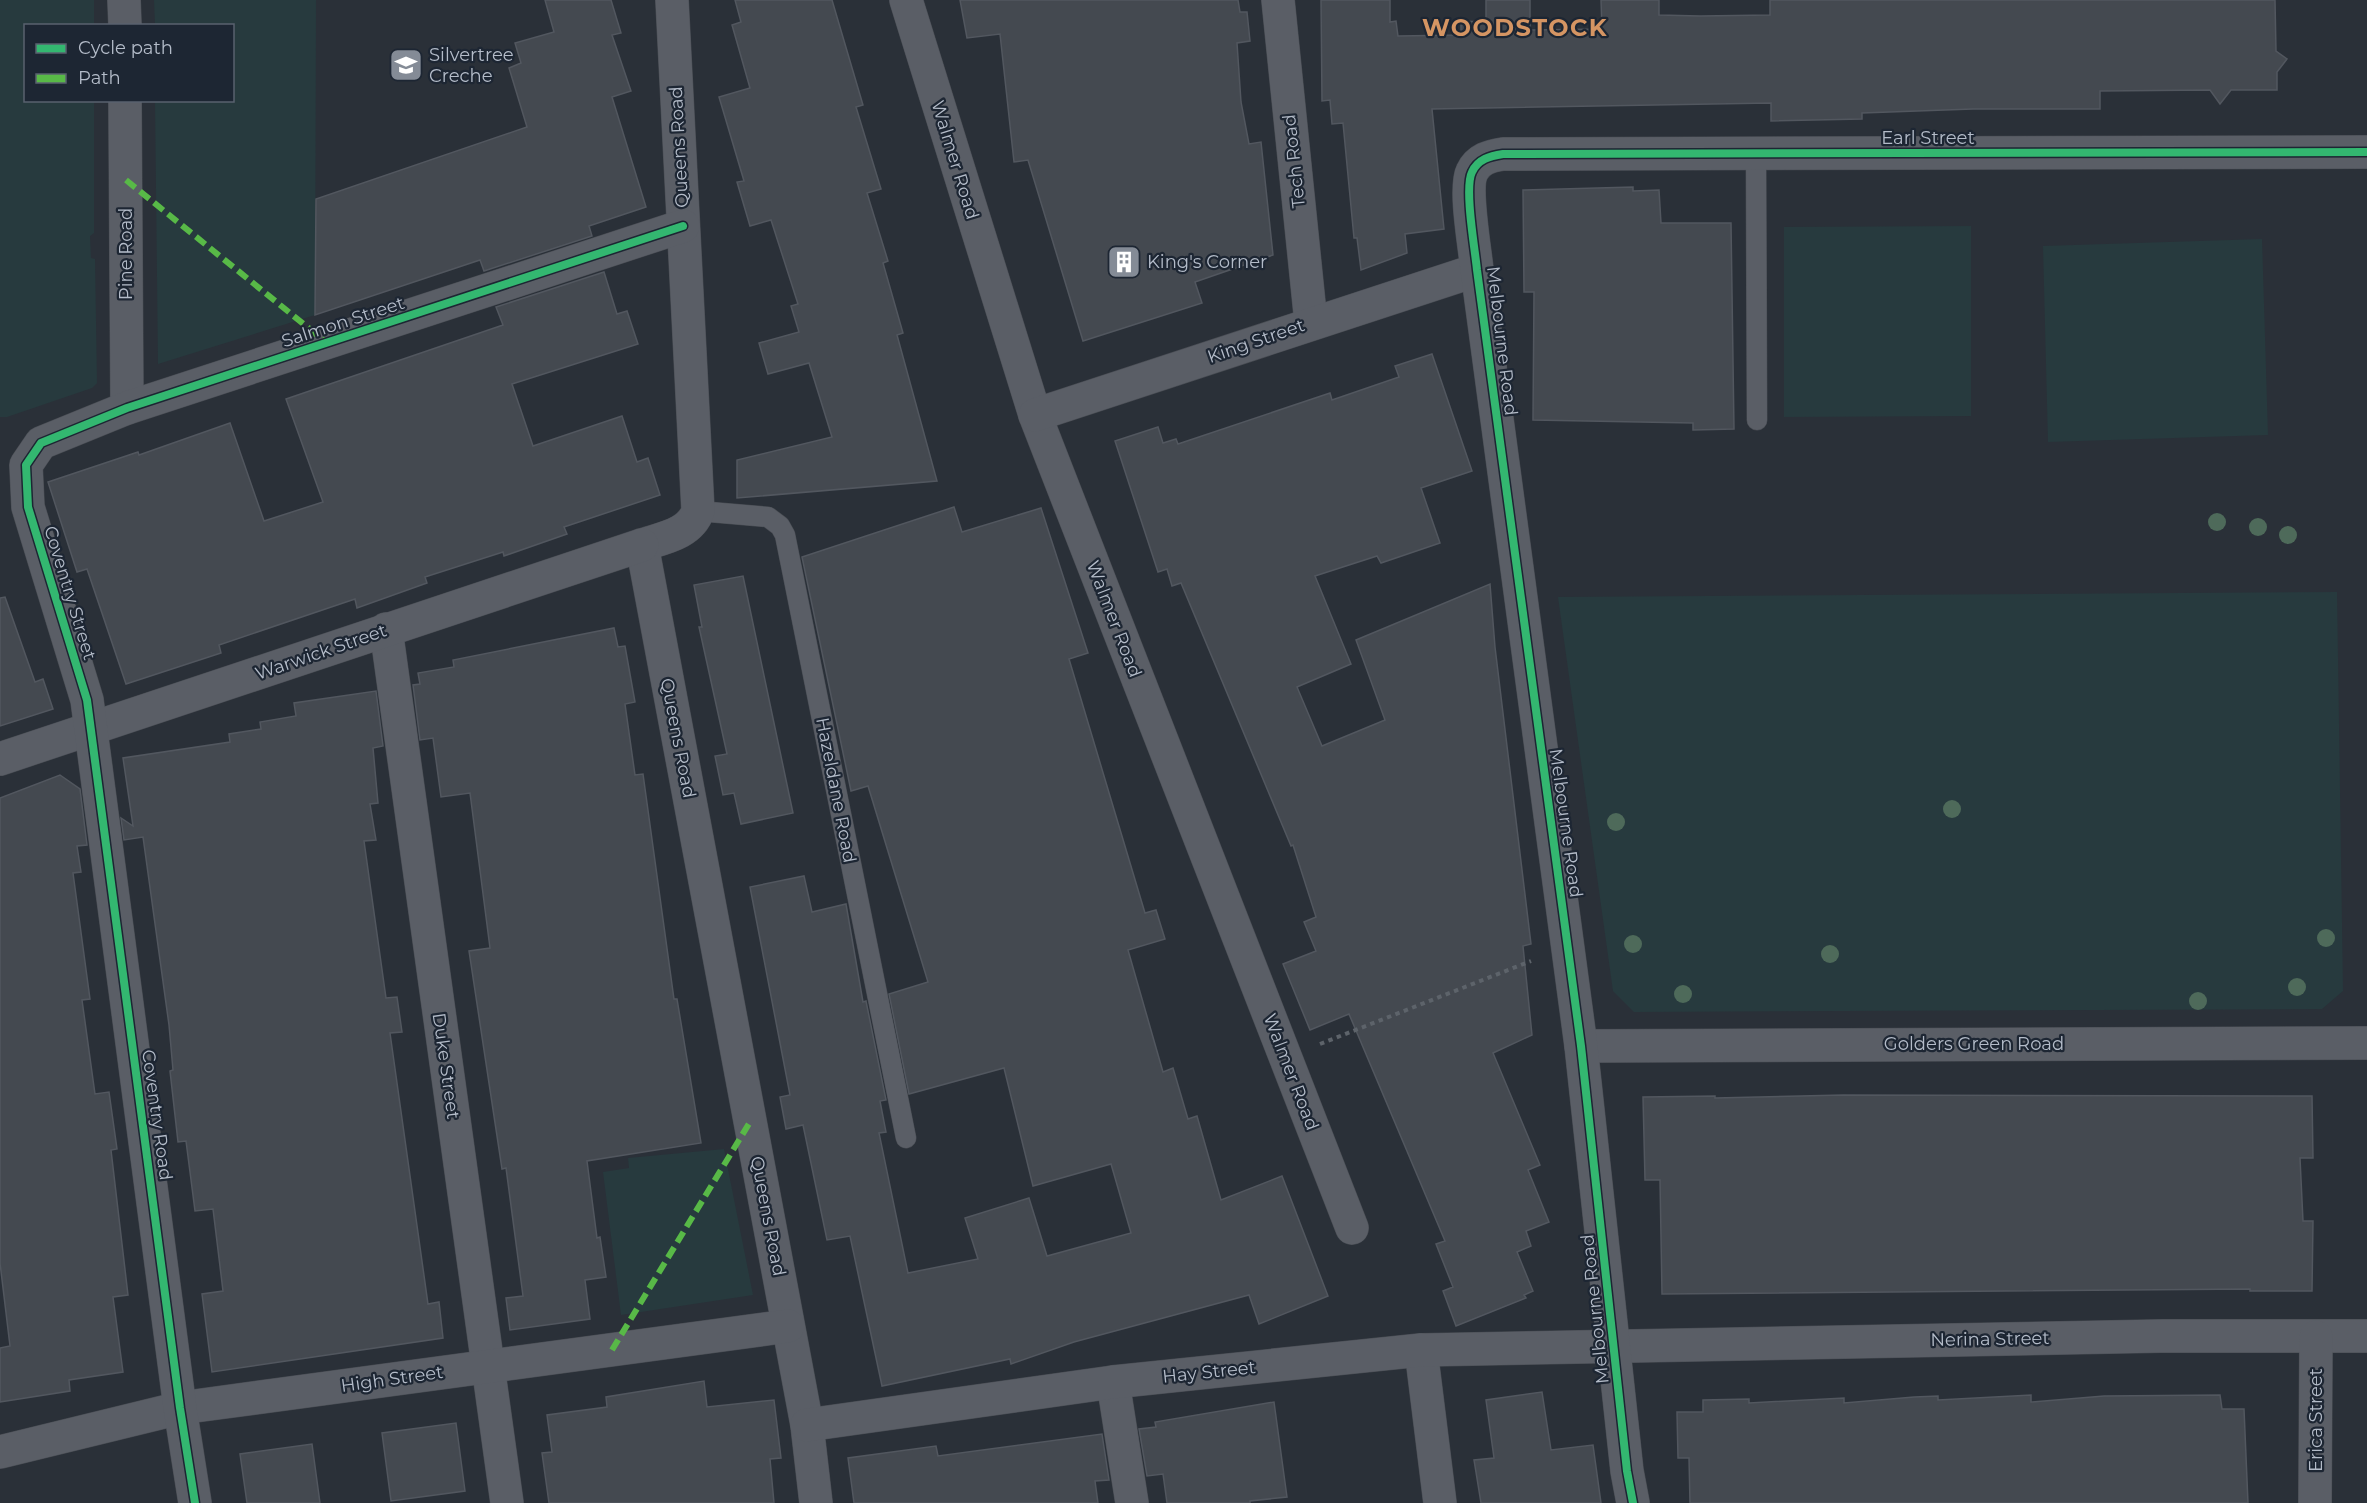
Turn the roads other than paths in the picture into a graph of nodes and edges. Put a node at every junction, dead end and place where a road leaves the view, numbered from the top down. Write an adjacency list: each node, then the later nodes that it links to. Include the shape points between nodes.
1 (124, 0): 5 (street)
2 (672, 0): 10 (street, Queens Road)
3 (906, 0): 14 (street, Walmer Road)
4 (1278, 0): 12 (street, Tech Road)
5 (125, 24)
6 (125, 102): 13 (street, Pine Road)
7 (2367, 152): 8 (street, Earl Street)
8 (1756, 153): 9 (street, Earl Street); 15 (lane)
9 (1490, 156): 11 (street, Melbourne Road, via 1471,173 1469,190)
10 (683, 226): 13 (street, Salmon Street); 17 (street, Queens Road)
11 (1477, 270): 12 (street, King Street); 23 (street, Melbourne Road)
12 (1311, 322): 14 (street, King Street)
13 (128, 408): 16 (street, Salmon Street, via 41,443)
14 (1035, 416): 25 (street, Walmer Road)
15 (1757, 420)
16 (26, 465): 20 (street, Coventry Street, via 28,507 87,700)
17 (698, 512): 18 (street, via 694,521 678,534); 24 (lane, Hazeldane Road, via 768,517 785,535)
18 (642, 544): 19 (street, Warwick Street); 26 (street, Queens Road)
19 (386, 629): 20 (street, Warwick Street); 31 (street, Duke Street)
20 (91, 730): 21 (street, Warwick Street); 33 (street, Coventry Road)
21 (0, 759)
22 (2367, 1044): 23 (street, Golders Green Road)
23 (1581, 1046): 29 (street, Melbourne Road)
24 (906, 1138)
25 (1352, 1228)
26 (788, 1326): 31 (street, High Street); 34 (street, Queens Road)
27 (2367, 1336): 28 (street, Nerina Street)
28 (2316, 1337): 29 (street, Nerina Street); 42 (street, Erica Street)
29 (1614, 1345): 30 (street, Hay Street); 41 (street, Melbourne Road)
30 (1422, 1350): 32 (street, Hay Street); 40 (street)
31 (487, 1366): 33 (street, High Street); 37 (street, Duke Street)
32 (1113, 1382): 34 (street, Hay Street); 39 (street)
33 (180, 1408): 35 (street, High Street); 36 (street, Coventry Road)
34 (807, 1425): 38 (street, Queens Road)
35 (0, 1452)
36 (195, 1503)
37 (507, 1503)
38 (816, 1503)
39 (1132, 1503)
40 (1440, 1503)
41 (1633, 1503)
42 (2315, 1503)

